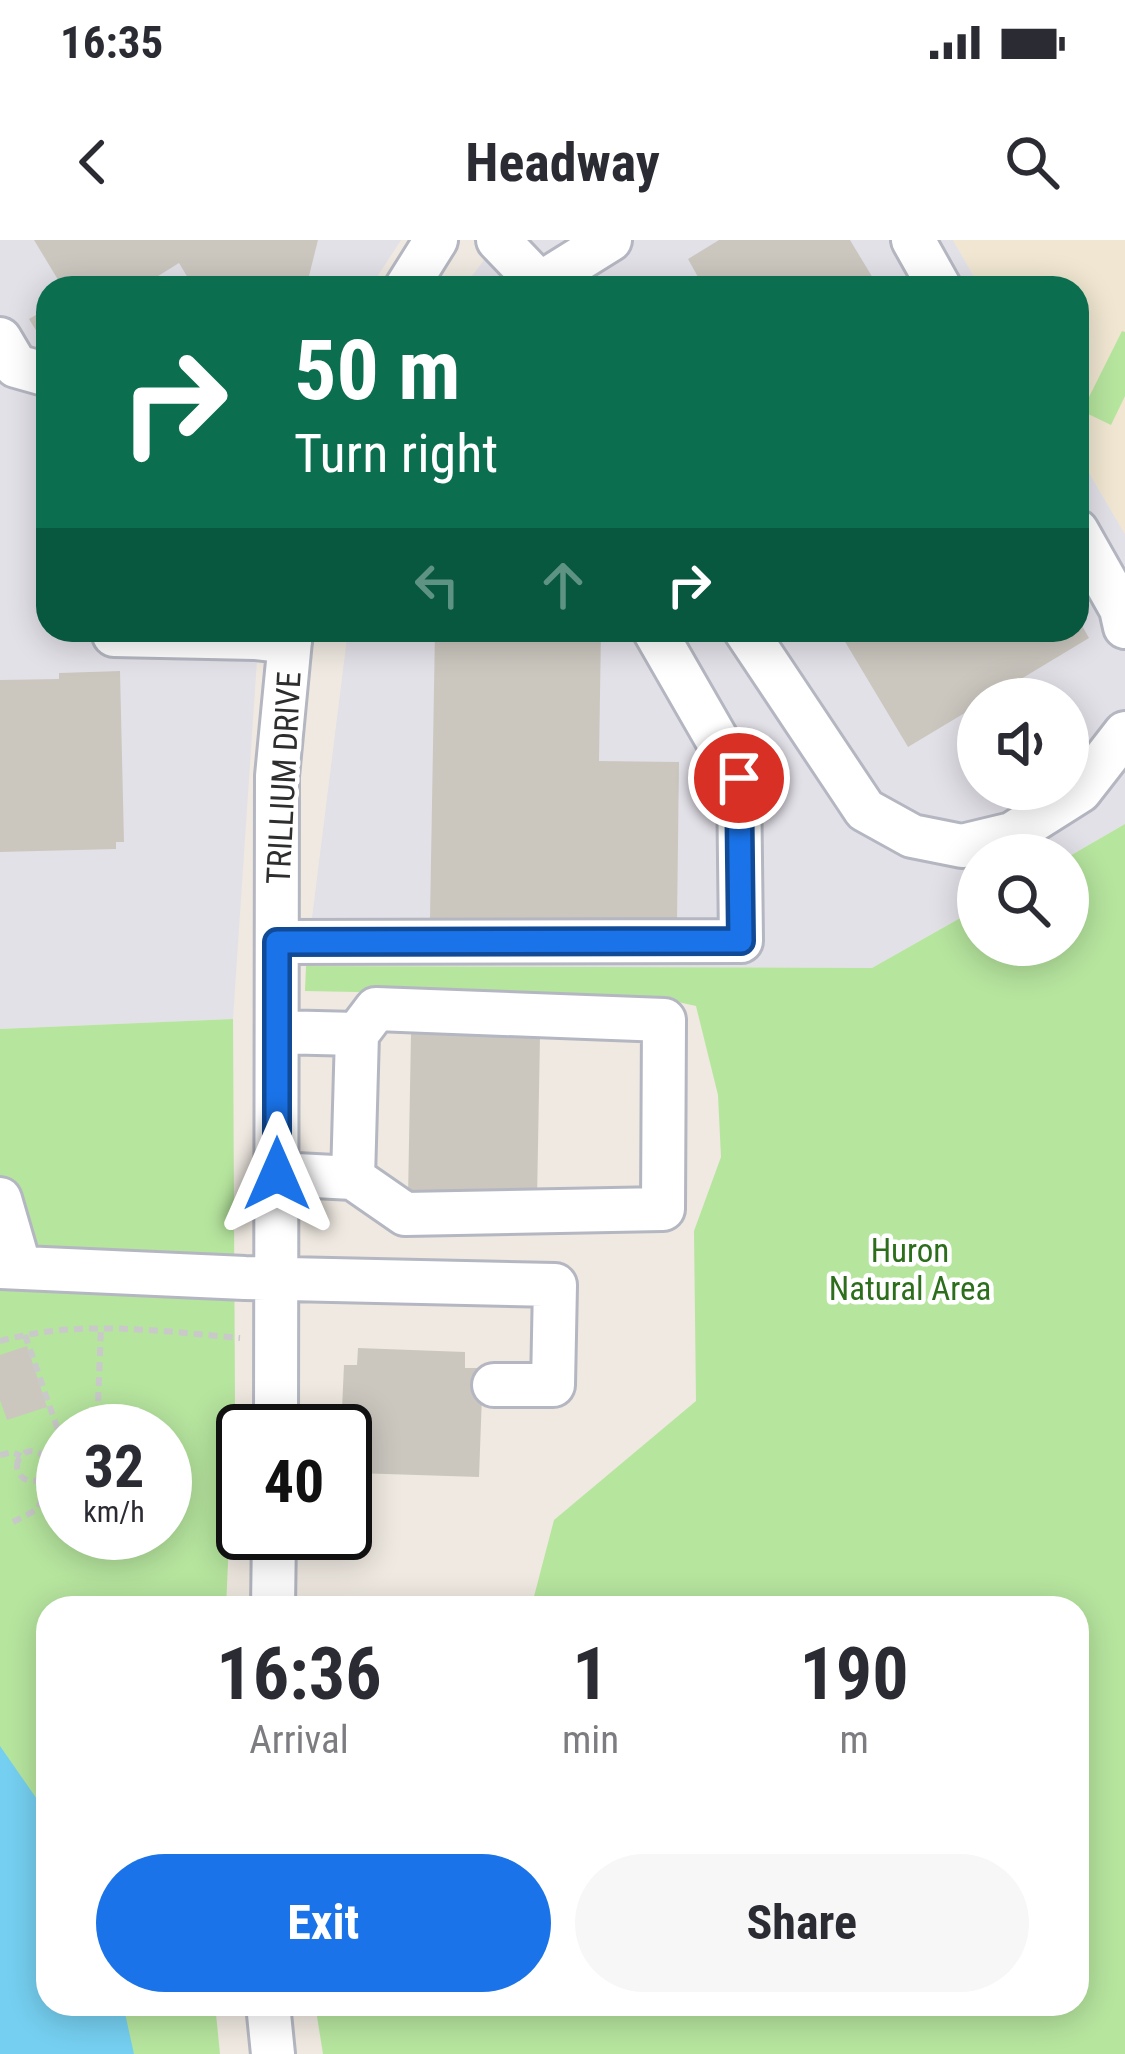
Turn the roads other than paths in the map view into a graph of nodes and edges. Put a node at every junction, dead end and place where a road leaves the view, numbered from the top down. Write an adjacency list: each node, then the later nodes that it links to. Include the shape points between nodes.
1 (498, 240): 4 (street)
2 (610, 240): 5 (street)
3 (913, 240): 6 (street)
4 (533, 276)
5 (556, 276)
6 (933, 276)
7 (0, 338): 8 (street, via 16,366)
8 (36, 372)
9 (1089, 552): 10 (street)
10 (1125, 627)
11 (289, 642): 15 (street, TRILLIUM DRIVE)
12 (661, 642): 15 (street, via 739,778 741,941)
13 (753, 642): 14 (street, via 865,810 912,836 962,847 1012,834 1080,791)
14 (1125, 733)
15 (277, 942): 16 (street, TRILLIUM DRIVE)
16 (277, 1032): 17 (street); 18 (street, TRILLIUM DRIVE)
17 (357, 1034): 19 (street); 19 (street, via 376,1009 664,1020 663,1209 405,1214)
18 (277, 1174): 19 (street); 22 (street, TRILLIUM DRIVE)
19 (353, 1178)
20 (0, 1199): 21 (street)
21 (10, 1268): 22 (street)
22 (277, 1280): 23 (street, via 555,1286 553,1385); 24 (street, TRILLIUM DRIVE)
23 (494, 1384)
24 (276, 1404)
25 (273, 1560): 26 (street)
26 (272, 1596)
27 (269, 2016): 28 (street)
28 (273, 2054)

